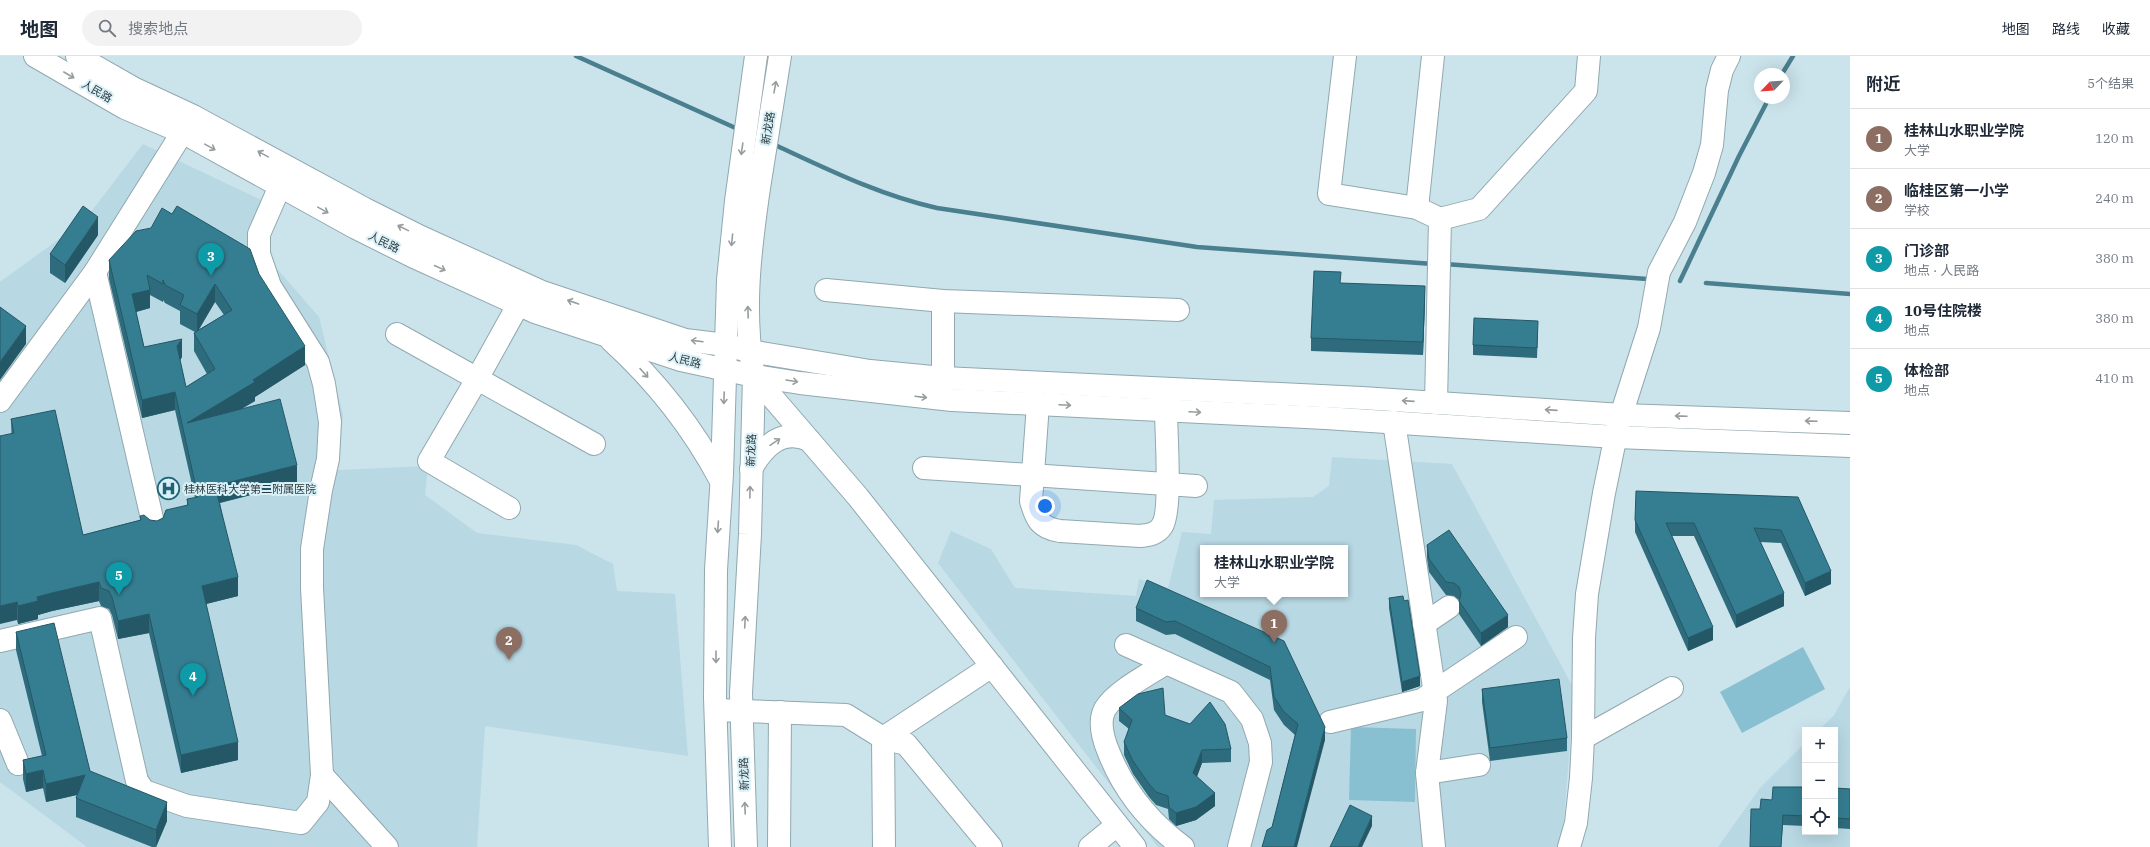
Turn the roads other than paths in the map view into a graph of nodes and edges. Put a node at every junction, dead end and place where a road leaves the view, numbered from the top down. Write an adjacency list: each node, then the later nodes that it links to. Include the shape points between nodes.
1 (35, 56): 9 (main road, 人民路, one-way to 9, via 125,108)
2 (78, 56): 9 (main road, 人民路)
3 (756, 56): 20 (main road, 新龙路, one-way to 20, via 736,201 728,280)
4 (780, 56): 21 (main road, 新龙路, one-way to 4, via 747,295 757,203)
5 (1345, 56): 11 (main road, via 1329,194)
6 (1433, 56): 11 (main road)
7 (1589, 56): 12 (main road, via 1586,91 1479,209)
8 (1729, 56): 30 (main road, via 1717,90 1712,144 1707,163 1685,222 1660,268 1650,328)
9 (188, 124): 10 (main road, 人民路); 13 (main road)
10 (283, 177): 15 (main road, 人民路, via 421,237); 64 (main road, via 259,234 259,254 270,286 318,362 330,422 328,459 312,549 312,595)
11 (1417, 208): 12 (main road)
12 (1440, 219): 27 (main road)
13 (94, 272): 26 (main road); 44 (main road)
14 (826, 290): 16 (main road)
15 (523, 295): 19 (main road, 人民路); 20 (main road, 人民路, one-way to 15, via 685,340); 25 (main road)
16 (943, 301): 17 (main road); 24 (main road)
17 (1178, 310)
18 (397, 334): 25 (main road)
19 (606, 335): 22 (main road, 人民路, via 681,360); 40 (main road, one-way to 40, via 670,402)
20 (726, 345): 21 (main road, 人民路); 22 (main road, 新龙路)
21 (749, 351): 23 (main road, 新龙路); 24 (main road, 人民路, via 870,371)
22 (725, 369): 23 (main road, 人民路); 40 (main road, 新龙路, one-way to 40)
23 (754, 376): 28 (main road, 人民路, one-way to 28, via 952,400); 34 (main road); 38 (main road, 新龙路)
24 (943, 378): 27 (main road, 人民路, one-way to 24)
25 (478, 379): 35 (main road); 43 (main road, via 429,461)
26 (0, 401)
27 (1436, 403): 30 (main road, 人民路, one-way to 27)
28 (1038, 404): 29 (main road, 人民路, one-way to 29); 39 (main road)
29 (1166, 410): 31 (main road, 人民路, one-way to 31); 41 (main road)
30 (1622, 415): 32 (main road, 人民路, one-way to 30); 33 (main road)
31 (1394, 422): 33 (main road, 人民路); 46 (main road)
32 (1850, 423)
33 (1616, 437): 36 (main road, 人民路); 60 (main road, via 1587,594 1584,638)
34 (809, 440): 38 (main road, one-way to 34, via 760,453 779,438 798,435); 51 (main road, via 858,497)
35 (594, 444)
36 (1850, 446)
37 (924, 468): 39 (main road)
38 (751, 469): 55 (main road, 新龙路, one-way to 38)
39 (1033, 476): 41 (main road); 41 (main road, via 1031,501 1034,513 1044,527 1060,531 1150,535 1162,527 1166,518)
40 (721, 481): 54 (main road, 新龙路, one-way to 54, via 716,570)
41 (1167, 485): 42 (main road)
42 (1196, 486)
43 (509, 508)
44 (154, 527)
45 (1450, 607): 46 (main road)
46 (1424, 624): 53 (main road)
47 (1516, 637): 53 (main road)
48 (0, 641): 64 (main road, via 100,618 137,781 144,790 187,806 301,823 318,802)
49 (1126, 645): 50 (main road)
50 (1166, 663): 74 (main road, via 1111,701 1101,725 1104,742 1113,764 1129,792 1160,828); 75 (main road, via 1231,692 1252,719 1260,743 1261,762)
51 (992, 666): 59 (main road); 65 (main road)
52 (1672, 688): 60 (main road)
53 (1435, 692): 58 (main road, via 1422,700); 63 (main road, via 1436,709)
54 (716, 710): 55 (main road); 67 (main road, 新龙路)
55 (741, 711): 56 (main road); 68 (main road, 新龙路, one-way to 55)
56 (780, 712): 59 (main road, via 846,715); 69 (main road)
57 (0, 720): 61 (main road)
58 (1330, 722)
59 (883, 738): 70 (main road); 71 (main road, via 906,744)
60 (1584, 738): 77 (main road, via 1579,800)
61 (18, 764)
62 (1479, 765): 63 (main road)
63 (1426, 773): 76 (main road)
64 (322, 775): 66 (main road)
65 (1117, 825): 72 (main road); 73 (main road)
66 (387, 847)
67 (720, 847)
68 (746, 847)
69 (779, 847)
70 (884, 847)
71 (991, 847)
72 (1090, 847)
73 (1135, 847)
74 (1183, 847)
75 (1239, 847)
76 (1434, 847)
77 (1569, 847)

